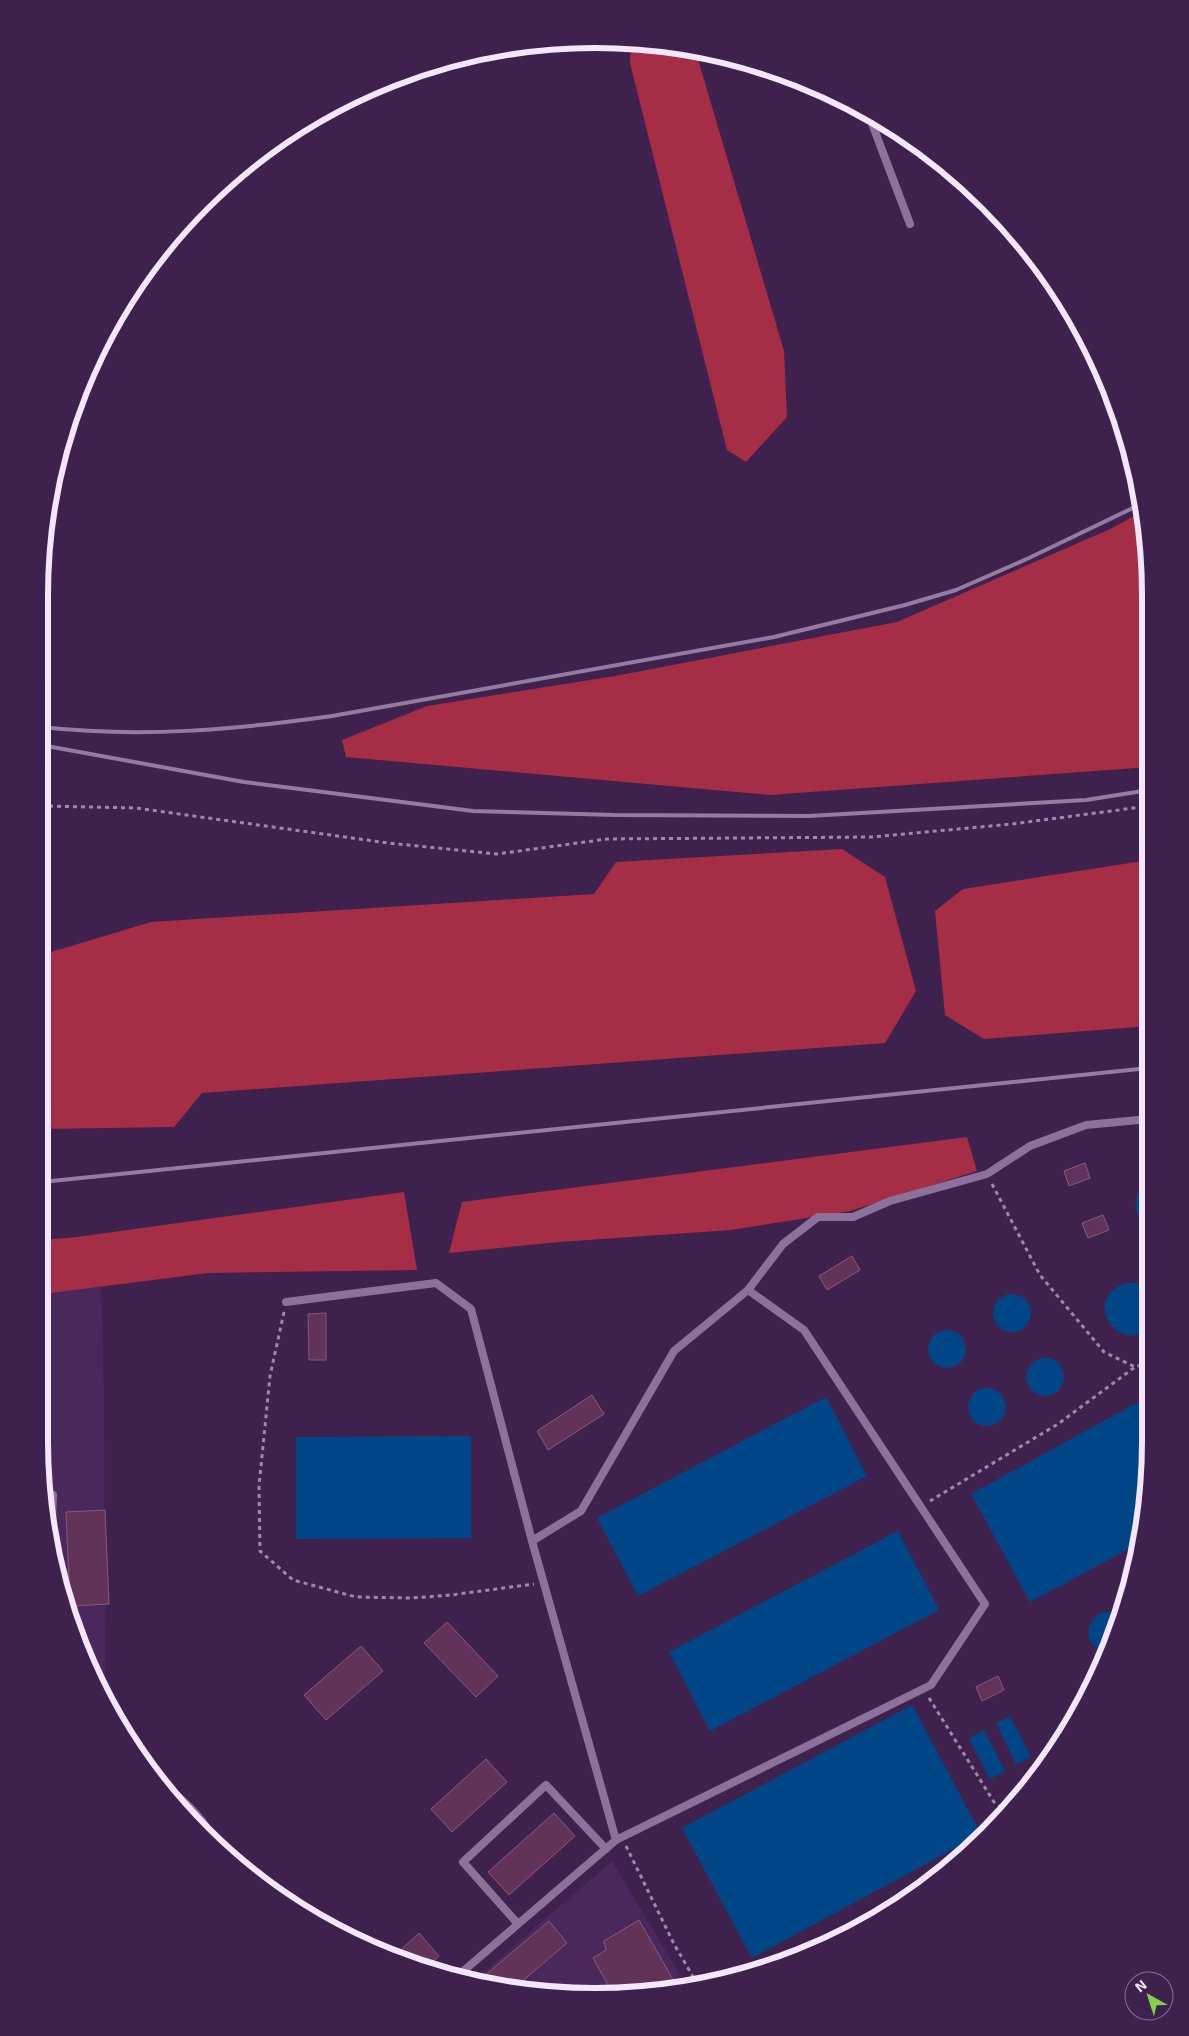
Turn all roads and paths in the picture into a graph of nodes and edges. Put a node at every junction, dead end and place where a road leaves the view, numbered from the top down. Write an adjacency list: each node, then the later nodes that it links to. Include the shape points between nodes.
1 (872, 124): 2 (lane)
2 (910, 224)
3 (47, 806): 4 (path, via 136,808 388,843 497,854 608,839 872,837 1012,824)
4 (1142, 807)
5 (1142, 1119): 6 (lane, via 1086,1125 1030,1146)
6 (987, 1174): 7 (lane, via 890,1201 853,1217 818,1217 784,1244); 10 (path, via 1040,1275 1104,1352)
7 (748, 1290): 12 (lane, via 804,1330); 14 (lane, via 674,1351 581,1511)
8 (286, 1302): 14 (lane, via 436,1283 471,1309); 15 (path, via 270,1376 259,1486 260,1551 293,1580 356,1597 441,1596)
9 (1142, 1364): 10 (path)
10 (1136, 1366): 12 (path, via 1058,1424)
11 (53, 1495): 13 (lane)
12 (921, 1506): 16 (lane, via 986,1604 931,1685)
13 (52, 1514)
14 (532, 1541): 15 (lane)
15 (543, 1582): 18 (lane)
16 (923, 1689): 17 (path, via 994,1802); 18 (lane)
17 (1001, 1807)
18 (619, 1839): 19 (lane); 22 (path)
19 (606, 1849): 20 (lane); 20 (lane, via 546,1785 463,1862)
20 (518, 1924): 21 (lane)
21 (462, 1972)
22 (695, 1979)

